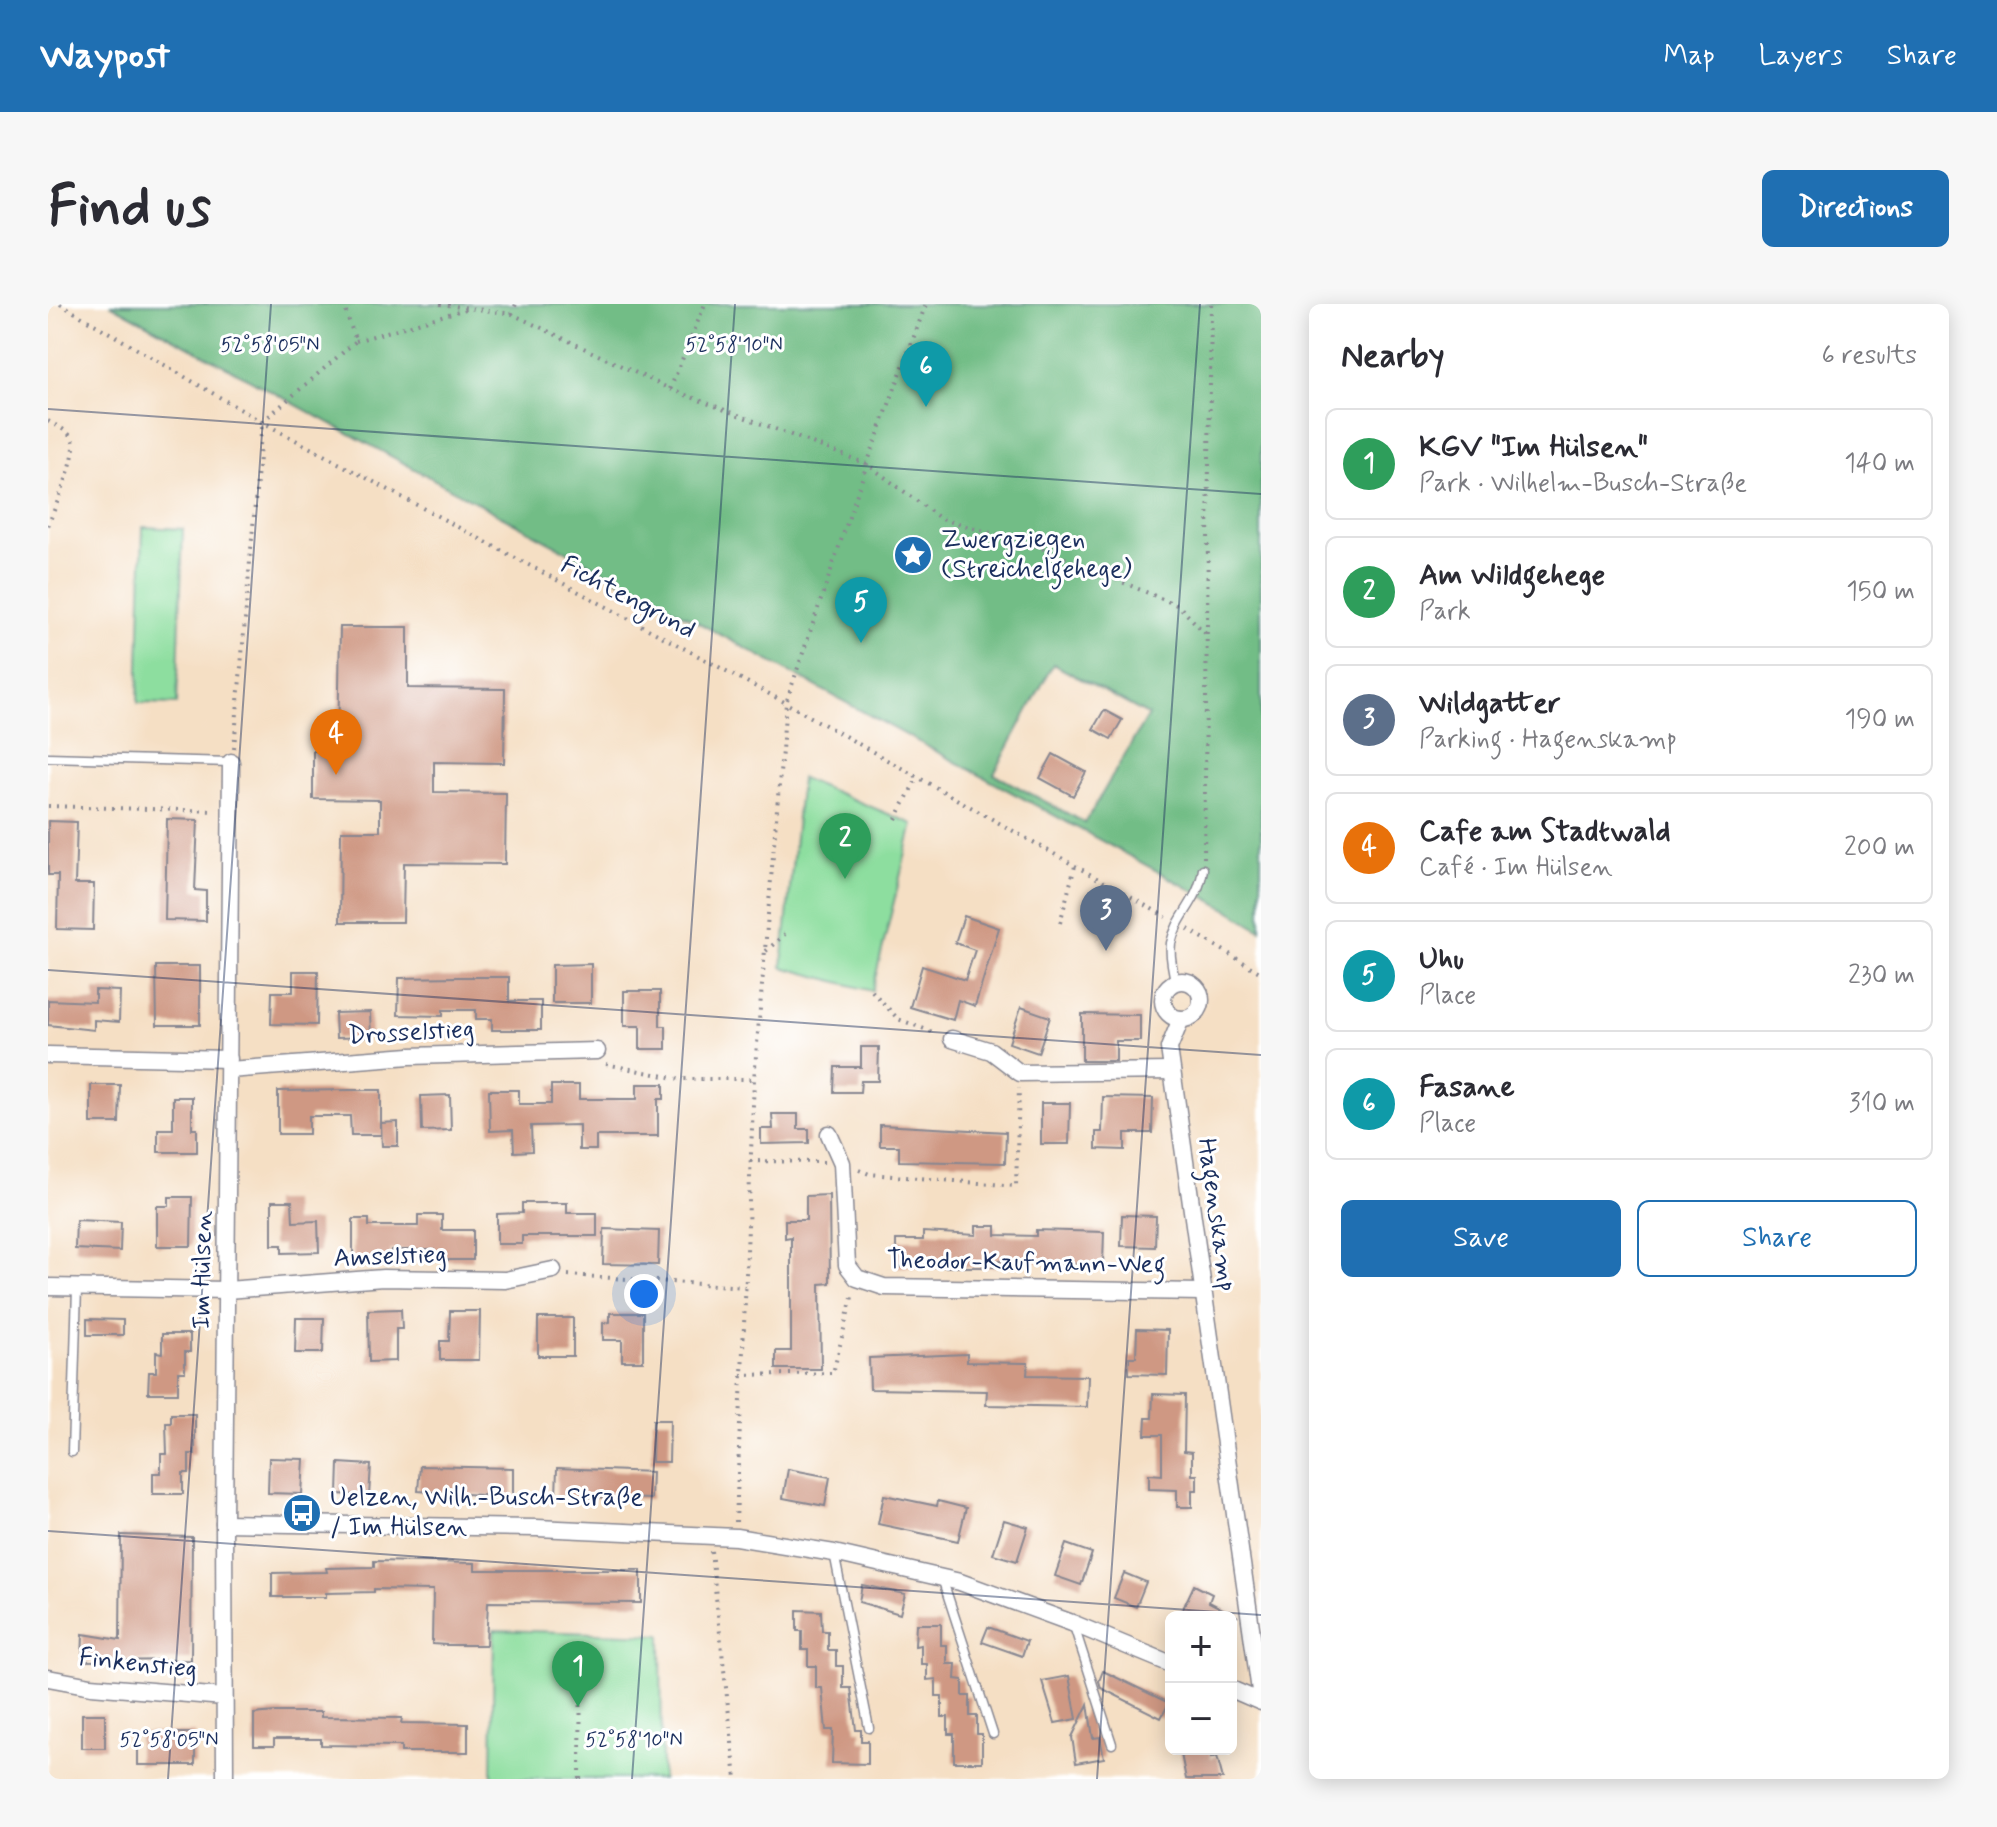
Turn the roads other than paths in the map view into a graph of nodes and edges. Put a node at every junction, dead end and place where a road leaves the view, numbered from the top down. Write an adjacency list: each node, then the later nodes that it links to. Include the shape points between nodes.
1 (48, 757): 2 (lane)
2 (231, 762): 9 (street, Im Hülsen)
3 (1203, 869): 4 (lane, via 1200,892 1170,946)
4 (1175, 981): 5 (street, via 1164,990 1162,1003); 5 (street, via 1188,981 1200,994 1197,1012)
5 (1181, 1019): 10 (street, Hagenskamp, via 1169,1048)
6 (952, 1039): 10 (street, via 991,1051 1020,1073)
7 (597, 1051): 9 (street, Drosselstieg)
8 (48, 1055): 9 (street, Drosselstieg)
9 (229, 1064): 15 (street, Im Hülsen)
10 (1172, 1071): 16 (street, Hagenskamp)
11 (829, 1134): 16 (street, Theodor-Kaufmann-Weg, via 842,1163 847,1265 857,1278 884,1287)
12 (553, 1270): 15 (street, Amselstieg, via 505,1280 383,1278)
13 (48, 1287): 14 (street, Amselstieg)
14 (77, 1288): 15 (street, Amselstieg); 17 (lane)
15 (227, 1290): 18 (street, Im Hülsen)
16 (1202, 1292): 26 (street, Hagenskamp)
17 (72, 1452)
18 (224, 1523): 19 (street, via 709,1533); 25 (street, Im Hülsen)
19 (834, 1553): 20 (street); 27 (lane)
20 (942, 1578): 21 (street); 28 (lane)
21 (1072, 1623): 22 (street); 29 (lane)
22 (1165, 1662)
23 (48, 1678): 25 (street, Finkenstieg)
24 (1237, 1691): 26 (street)
25 (224, 1697): 30 (street, Im Hülsen)
26 (1261, 1700)
27 (869, 1728)
28 (993, 1734)
29 (1112, 1744)
30 (225, 1779)

